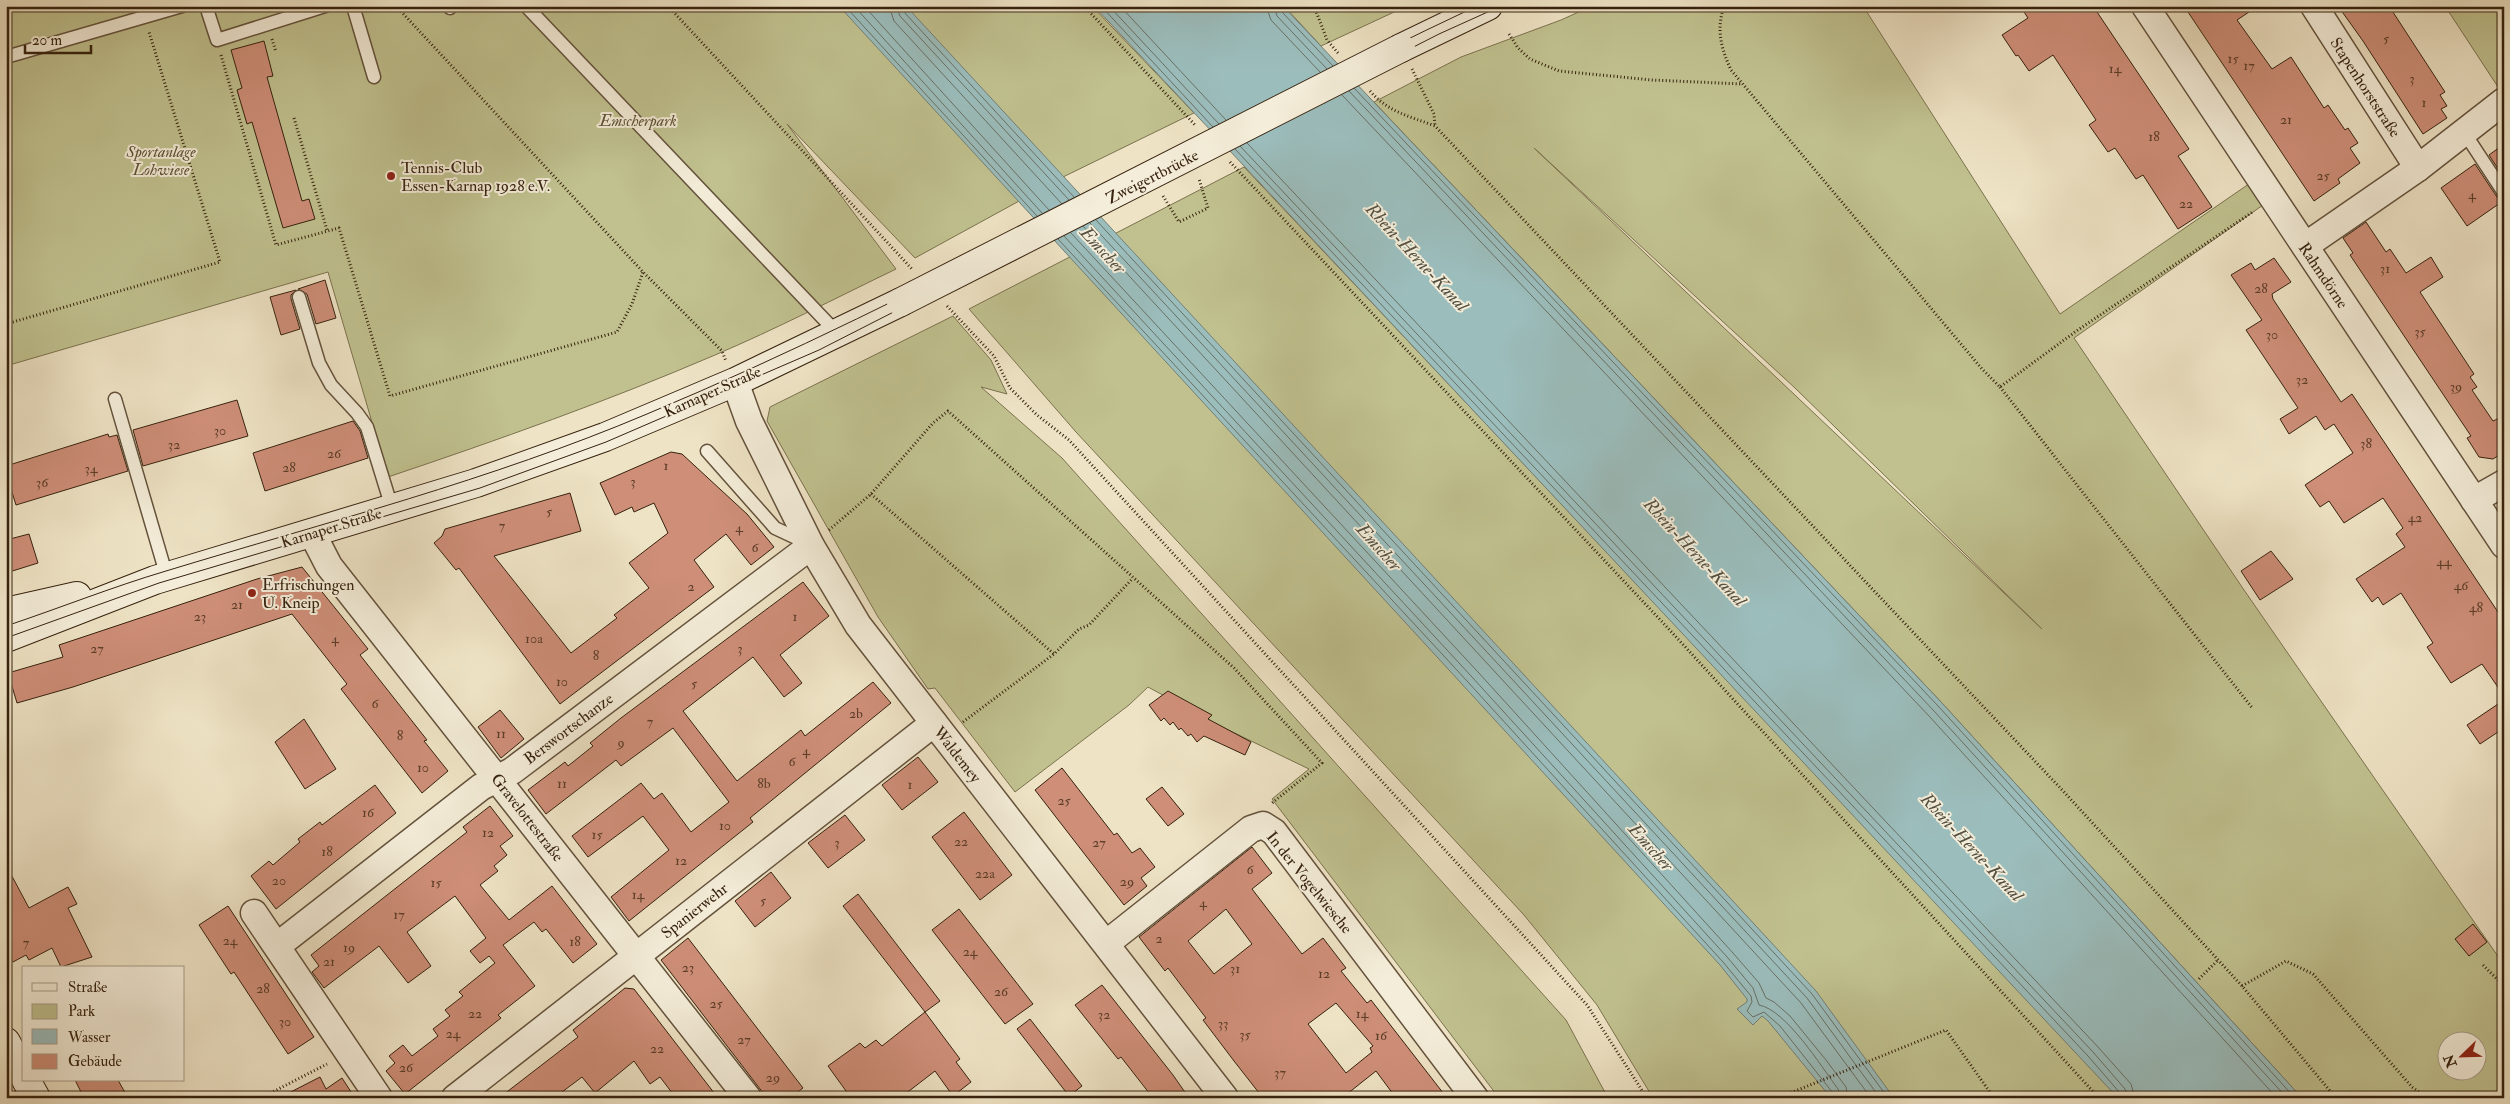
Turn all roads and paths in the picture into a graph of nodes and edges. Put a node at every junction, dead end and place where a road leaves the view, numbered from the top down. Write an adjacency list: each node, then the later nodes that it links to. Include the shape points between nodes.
1 (182, 6): 13 (lane)
2 (206, 6): 15 (lane)
3 (325, 6): 15 (lane)
4 (353, 6): 17 (lane)
5 (396, 6): 37 (path)
6 (526, 6): 41 (lane)
7 (668, 6): 36 (path)
8 (1084, 6): 24 (path)
9 (1488, 6): 31 (main road, Zweigertbrücke, bridge)
10 (1724, 6): 19 (path, via 1719,37 1722,52)
11 (2145, 6): 33 (street, Rahmdörne)
12 (2314, 6): 29 (street, Stapenhorststraße)
13 (144, 17): 16 (lane); 40 (path, via 220,262)
14 (1509, 34): 19 (path, via 1530,59 1559,71)
15 (217, 40): 34 (path, via 276,245)
16 (6, 57)
17 (374, 78)
18 (1417, 80): 23 (path, via 1434,114)
19 (1742, 84): 43 (path)
20 (2504, 101): 25 (street)
21 (1390, 110): 23 (path)
22 (294, 118): 34 (path)
23 (1435, 126): 66 (path, via 2065,793)
24 (1198, 127)
25 (2464, 132): 29 (street); 32 (lane)
26 (1224, 156): 27 (path)
27 (1231, 163): 28 (path); 85 (path, via 1673,634)
28 (1223, 167)
29 (2418, 168): 35 (street)
30 (1207, 175): 31 (path, via 1199,179 1208,208 1179,222)
31 (1152, 176): 41 (main road, Zweigertbrücke, bridge)
32 (2504, 193)
33 (2273, 198): 35 (street, Rahmdörne); 43 (path, via 2075,332)
34 (327, 231): 37 (path, via 339,228 390,396 618,332)
35 (2305, 246): 48 (street, Rahmdörne)
36 (914, 270)
37 (643, 272): 42 (path, via 722,351)
38 (299, 297): 49 (lane, via 319,363 330,386 367,427)
39 (940, 299): 82 (path, via 994,356 1010,388 1069,440 1587,1005)
40 (6, 324)
41 (838, 334): 42 (main road, Karnaper Straße)
42 (735, 382): 49 (main road, Karnaper Straße, via 596,440 476,483); 52 (street, Waldemey, via 749,421)
43 (2000, 387): 58 (path)
44 (115, 399): 53 (lane)
45 (707, 451): 52 (lane, via 776,528)
46 (2504, 483): 48 (street)
47 (871, 494): 52 (path); 54 (path, via 933,423 948,412); 57 (path)
48 (2474, 500): 51 (street, Rahmdörne)
49 (392, 508): 50 (main road, Karnaper Straße)
50 (312, 533): 53 (main road, Karnaper Straße); 60 (street, Gravelottestraße, via 329,566)
51 (2504, 545)
52 (811, 546): 59 (street, Waldemey, via 858,625); 60 (street, Berswortschanze, via 512,771)
53 (161, 578): 55 (main road, Karnaper Straße); 56 (main road, Karnaper Straße)
54 (1133, 578): 57 (path, via 1089,624 1078,629); 61 (path, via 1234,668 1322,763 1270,805)
55 (6, 612)
56 (6, 638)
57 (1054, 654): 59 (path)
58 (2253, 709)
59 (939, 729): 63 (street, Waldemey); 65 (street, Spanierwehr)
60 (498, 778): 64 (street, Berswortschanze, via 481,787); 65 (street, Gravelottestraße)
61 (1264, 825): 63 (street, In der Vogelwiesche, via 1251,829); 81 (street, In der Vogelwiesche, via 1274,832)
62 (254, 914): 64 (street)
63 (1106, 943): 80 (street, Waldemey)
64 (277, 946): 72 (street)
65 (636, 956): 78 (street, Spanierwehr); 79 (street, Gravelottestraße)
66 (2218, 960): 68 (path); 69 (path)
67 (2483, 965): 70 (path)
68 (2199, 979)
69 (2242, 986): 86 (path); 87 (path, via 2286,961 2313,974 2412,1087)
70 (2504, 986)
71 (6, 1042): 73 (main road)
72 (347, 1053): 76 (path); 77 (street)
73 (22, 1071)
74 (27, 1082): 75 (main road)
75 (36, 1098)
76 (261, 1098)
77 (379, 1098)
78 (455, 1098)
79 (748, 1098)
80 (1225, 1098)
81 (1475, 1098)
82 (1647, 1098)
83 (1778, 1098): 84 (path, via 1946,1030)
84 (1994, 1098)
85 (2099, 1098)
86 (2336, 1098)
87 (2427, 1098)

